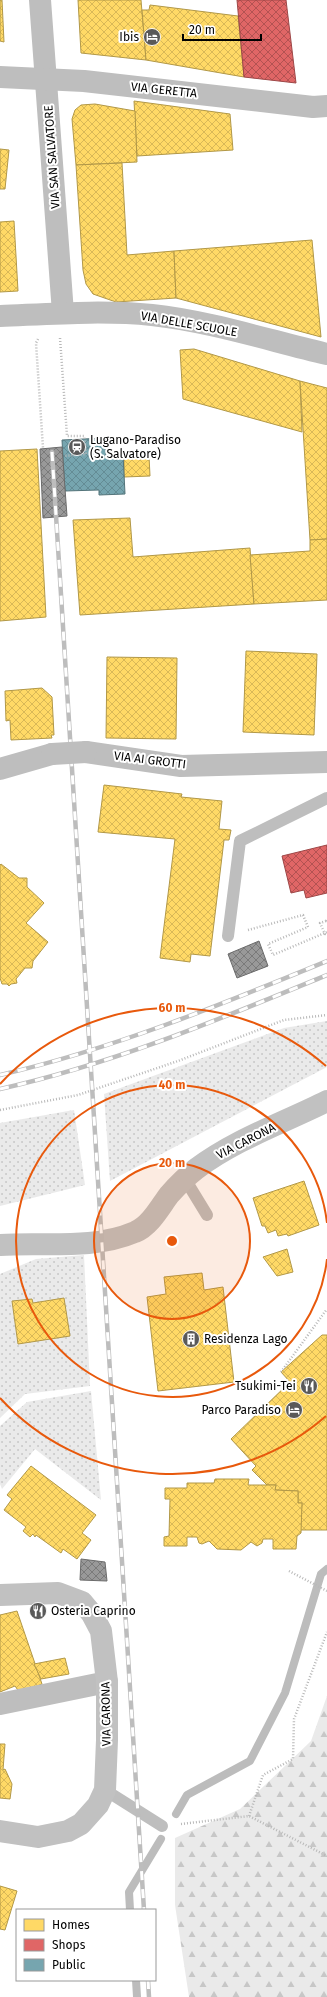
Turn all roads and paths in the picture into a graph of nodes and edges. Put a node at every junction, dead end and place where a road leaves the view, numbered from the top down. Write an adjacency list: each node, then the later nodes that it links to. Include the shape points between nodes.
1 (40, 0): 3 (street, VIA SAN SALVATORE)
2 (0, 77): 3 (street, VIA GERETTA)
3 (47, 81): 4 (street, VIA GERETTA, via 84,81 313,107); 5 (street, VIA SAN SALVATORE)
4 (327, 106)
5 (63, 313): 6 (street, VIA DELLE SCUOLE); 8 (street, VIA DELLE SCUOLE, via 153,315); 10 (path, via 59,342 68,436 84,436 86,454)
6 (0, 316)
7 (38, 337): 9 (path, via 36,343)
8 (327, 354)
9 (43, 448)
10 (64, 456)
11 (327, 762): 12 (street, VIA AI GROTTI, bridge, via 181,766 86,752 52,754)
12 (0, 769)
13 (327, 798): 16 (lane, via 240,841)
14 (326, 921): 15 (path, bridge, via 320,923)
15 (327, 933): 16 (path, via 273,954 268,944 308,927 304,915)
16 (228, 936)
17 (327, 1015): 19 (path, via 284,1020 178,1061 78,1095)
18 (327, 1101): 20 (street, VIA CARONA, via 228,1147)
19 (0, 1110)
20 (185, 1179): 21 (lane); 22 (street, VIA CARONA, via 148,1222 137,1231 118,1238 95,1242)
21 (207, 1215)
22 (0, 1245)
23 (327, 1309): 24 (path)
24 (282, 1372)
25 (289, 1571): 26 (path)
26 (327, 1591)
27 (0, 1595): 29 (street, VIA CARONA, via 58,1593 82,1602 101,1631)
28 (327, 1632): 32 (path, via 294,1719 293,1759 263,1775)
29 (107, 1682): 30 (street); 31 (street, VIA CARONA)
30 (0, 1704)
31 (105, 1790): 33 (lane); 34 (street, VIA CARONA, via 98,1806 90,1815 81,1824 68,1830 38,1837)
32 (249, 1816): 33 (path); 35 (path)
33 (162, 1826)
34 (0, 1832)
35 (327, 1856)

